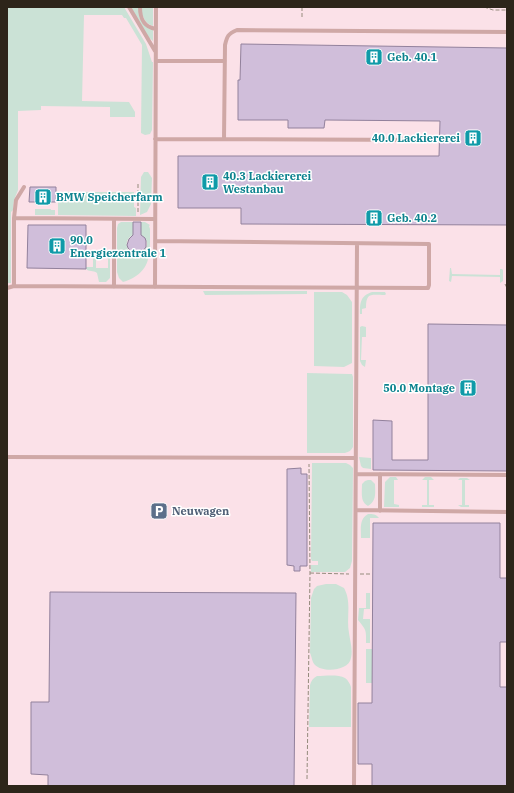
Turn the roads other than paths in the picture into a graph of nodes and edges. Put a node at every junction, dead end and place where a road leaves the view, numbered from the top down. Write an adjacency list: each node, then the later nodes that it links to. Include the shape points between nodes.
1 (129, 7): 6 (lane)
2 (140, 7): 4 (lane, via 140,16 145,23)
3 (156, 7): 4 (lane)
4 (156, 29): 6 (lane)
5 (507, 32): 8 (lane, via 237,30 227,36)
6 (156, 51): 7 (lane)
7 (156, 61): 8 (lane); 9 (lane)
8 (225, 61): 10 (lane)
9 (155, 139): 10 (lane); 15 (lane)
10 (224, 139): 11 (lane)
11 (428, 140)
12 (24, 187): 13 (lane, via 16,200)
13 (14, 218): 14 (lane); 18 (lane)
14 (114, 219): 15 (lane); 19 (lane)
15 (155, 219): 16 (lane)
16 (155, 241): 17 (lane); 20 (lane)
17 (357, 244): 22 (lane); 22 (lane, via 429,244 428,288)
18 (14, 286): 19 (lane); 21 (lane)
19 (114, 287): 20 (lane)
20 (155, 287): 22 (lane)
21 (7, 288)
22 (357, 288): 24 (lane)
23 (7, 457): 24 (lane)
24 (356, 458): 25 (lane)
25 (356, 474): 26 (lane); 28 (lane)
26 (380, 474): 27 (lane); 29 (lane)
27 (507, 475)
28 (356, 510): 29 (lane); 31 (lane)
29 (380, 511): 30 (lane)
30 (507, 512)
31 (354, 786)

